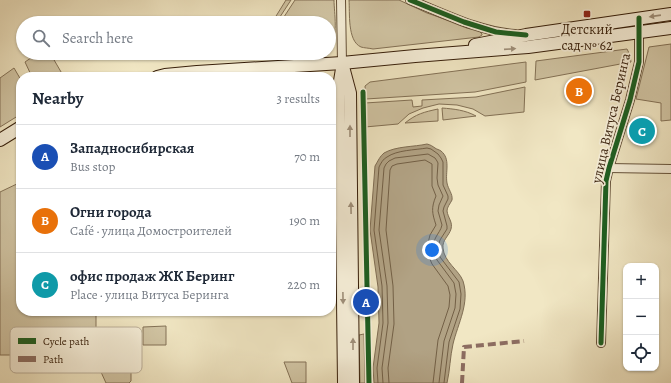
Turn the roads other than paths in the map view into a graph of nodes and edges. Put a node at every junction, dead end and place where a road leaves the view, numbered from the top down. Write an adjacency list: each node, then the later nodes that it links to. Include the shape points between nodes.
1 (341, 0): 9 (street)
2 (410, 0): 7 (street, via 496,32)
3 (671, 14): 4 (main road, one-way to 4)
4 (638, 18): 6 (street, улица Витуса Беринга); 7 (main road)
5 (671, 28): 6 (main road)
6 (640, 33): 8 (main road, one-way to 6, via 528,47); 13 (street, улица Витуса Беринга, via 639,62)
7 (526, 35): 8 (main road)
8 (415, 56): 9 (main road)
9 (342, 64): 10 (main road); 16 (main road, one-way to 16, via 338,93); 17 (main road, one-way to 9, via 350,93)
10 (197, 72)
11 (16, 130): 12 (main road)
12 (0, 140)
13 (609, 168): 14 (street); 15 (street, улица Витуса Беринга, via 606,181)
14 (671, 169)
15 (601, 342)
16 (344, 383)
17 (353, 383)

